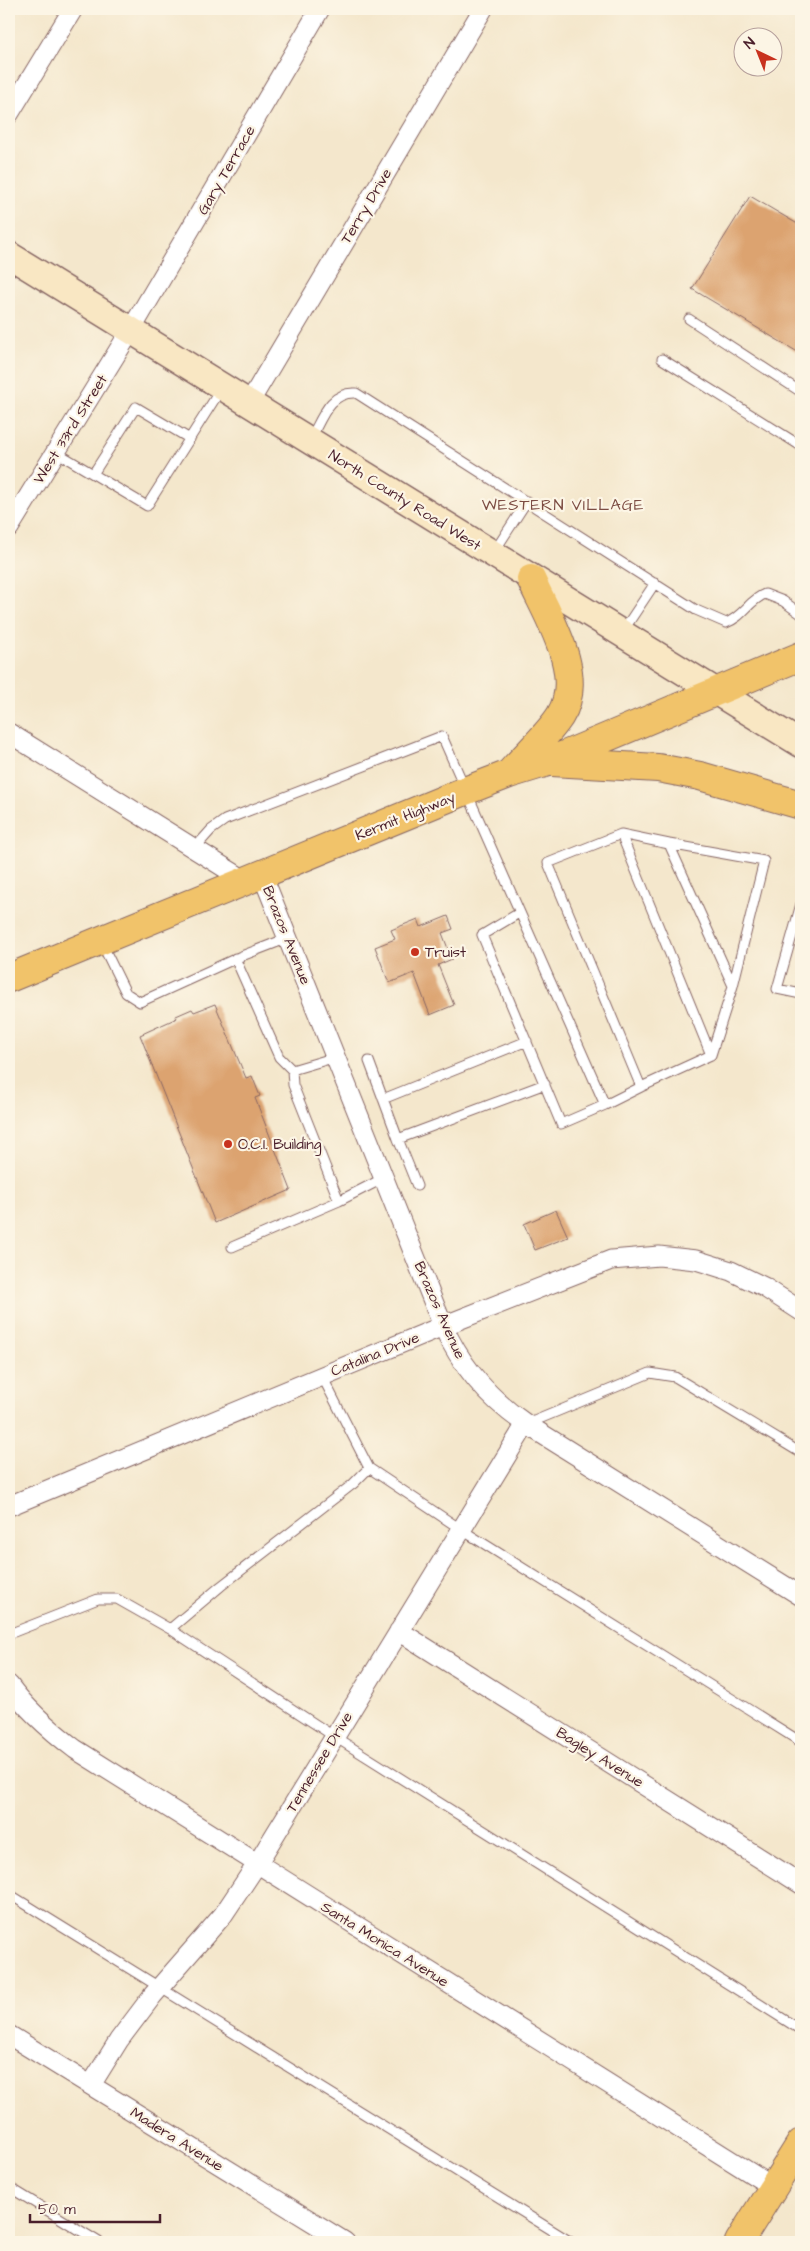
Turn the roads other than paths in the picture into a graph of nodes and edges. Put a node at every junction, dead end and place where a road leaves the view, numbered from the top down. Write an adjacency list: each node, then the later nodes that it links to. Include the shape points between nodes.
1 (73, 9): 4 (street)
2 (320, 9): 7 (street, Gary Terrace)
3 (484, 9): 11 (street, Terry Drive)
4 (9, 114)
5 (9, 255): 7 (main road, North County Road West)
6 (689, 319): 10 (lane)
7 (131, 330): 9 (main road, North County Road West); 15 (street, West 33rd Street)
8 (662, 359): 14 (lane)
9 (223, 386): 11 (main road, North County Road West); 12 (lane)
10 (801, 392)
11 (250, 403): 13 (main road, North County Road West)
12 (190, 439): 16 (lane, via 147,506); 16 (lane, via 136,407)
13 (310, 440): 17 (lane, via 332,400 347,392 356,392); 19 (main road, North County Road West)
14 (801, 446)
15 (56, 452): 16 (lane); 18 (street, West 33rd Street)
16 (93, 474)
17 (527, 501): 19 (lane); 21 (lane)
18 (9, 528)
19 (492, 555): 20 (main road, North County Road West)
20 (531, 578): 23 (main road, North County Road West); 29 (main road, via 564,652 569,672 568,690 560,715)
21 (655, 583): 22 (lane, via 696,610 726,623 764,594 783,601); 23 (lane)
22 (801, 614)
23 (621, 634): 25 (main road, North County Road West)
24 (801, 656): 25 (main road, Kermit Highway)
25 (715, 691): 27 (main road, North County Road West); 28 (main road, Kermit Highway)
26 (9, 733): 34 (street, Brazos Avenue)
27 (801, 744)
28 (548, 762): 29 (main road, Kermit Highway); 31 (main road, via 658,768 700,776)
29 (509, 774): 30 (main road, Kermit Highway)
30 (465, 791): 34 (lane, via 442,736 225,820); 35 (main road, Kermit Highway); 37 (lane)
31 (801, 805)
32 (621, 834): 33 (lane); 45 (lane); 50 (lane, via 548,863)
33 (670, 844): 42 (lane); 42 (lane, via 764,861)
34 (194, 849): 35 (street, Brazos Avenue)
35 (254, 878): 38 (street, Brazos Avenue); 39 (main road, Kermit Highway)
36 (801, 904): 43 (lane, via 778,989)
37 (520, 913): 44 (lane, via 482,935); 52 (lane)
38 (288, 938): 40 (lane); 46 (street, Brazos Avenue)
39 (100, 941): 40 (lane, via 126,993 140,1002); 41 (main road, Kermit Highway)
40 (235, 958): 48 (lane, via 279,1057)
41 (9, 978)
42 (733, 986): 45 (lane)
43 (801, 994)
44 (527, 1042): 49 (lane); 51 (lane)
45 (712, 1055): 50 (lane)
46 (336, 1057): 48 (lane); 54 (street, Brazos Avenue)
47 (369, 1061): 51 (lane)
48 (292, 1070): 56 (lane, via 293,1085)
49 (545, 1084): 52 (lane, via 562,1124); 53 (lane)
50 (641, 1087): 52 (lane)
51 (383, 1099): 53 (lane)
52 (604, 1105)
53 (398, 1139): 55 (lane)
54 (384, 1178): 56 (lane); 59 (street, Brazos Avenue)
55 (417, 1186)
56 (339, 1202): 57 (lane)
57 (232, 1247)
58 (801, 1310): 59 (street, Catalina Drive, via 731,1271 696,1260 659,1256 611,1260)
59 (443, 1326): 60 (street, Catalina Drive); 61 (street, Brazos Avenue, via 466,1369 488,1395)
60 (322, 1376): 63 (lane); 64 (street, Catalina Drive)
61 (526, 1424): 62 (lane, via 650,1373 675,1377); 65 (street, Tennessee Drive); 66 (street, Brazos Avenue)
62 (801, 1453)
63 (368, 1468): 65 (lane); 67 (lane, via 353,1484)
64 (9, 1506)
65 (462, 1530): 68 (street, Tennessee Drive); 72 (lane)
66 (801, 1596)
67 (170, 1629): 69 (lane, via 118,1599 98,1599); 71 (lane)
68 (400, 1631): 71 (street, Tennessee Drive); 74 (street, Bagley Avenue)
69 (9, 1634)
70 (9, 1685): 73 (street, Santa Monica Avenue, via 44,1724 76,1749)
71 (335, 1737): 73 (street, Tennessee Drive); 77 (lane)
72 (801, 1742)
73 (257, 1864): 76 (street, Tennessee Drive, via 223,1915); 82 (street, Santa Monica Avenue)
74 (801, 1884)
75 (9, 1894): 76 (lane)
76 (159, 1988): 79 (street, Tennessee Drive, via 119,2040); 85 (lane)
77 (801, 2030)
78 (9, 2035): 79 (street, Madera Avenue)
79 (91, 2085): 84 (street, Madera Avenue)
80 (801, 2143): 82 (main road)
81 (9, 2187): 83 (lane)
82 (773, 2188): 86 (main road)
83 (98, 2242)
84 (345, 2242)
85 (571, 2242)
86 (739, 2242)

